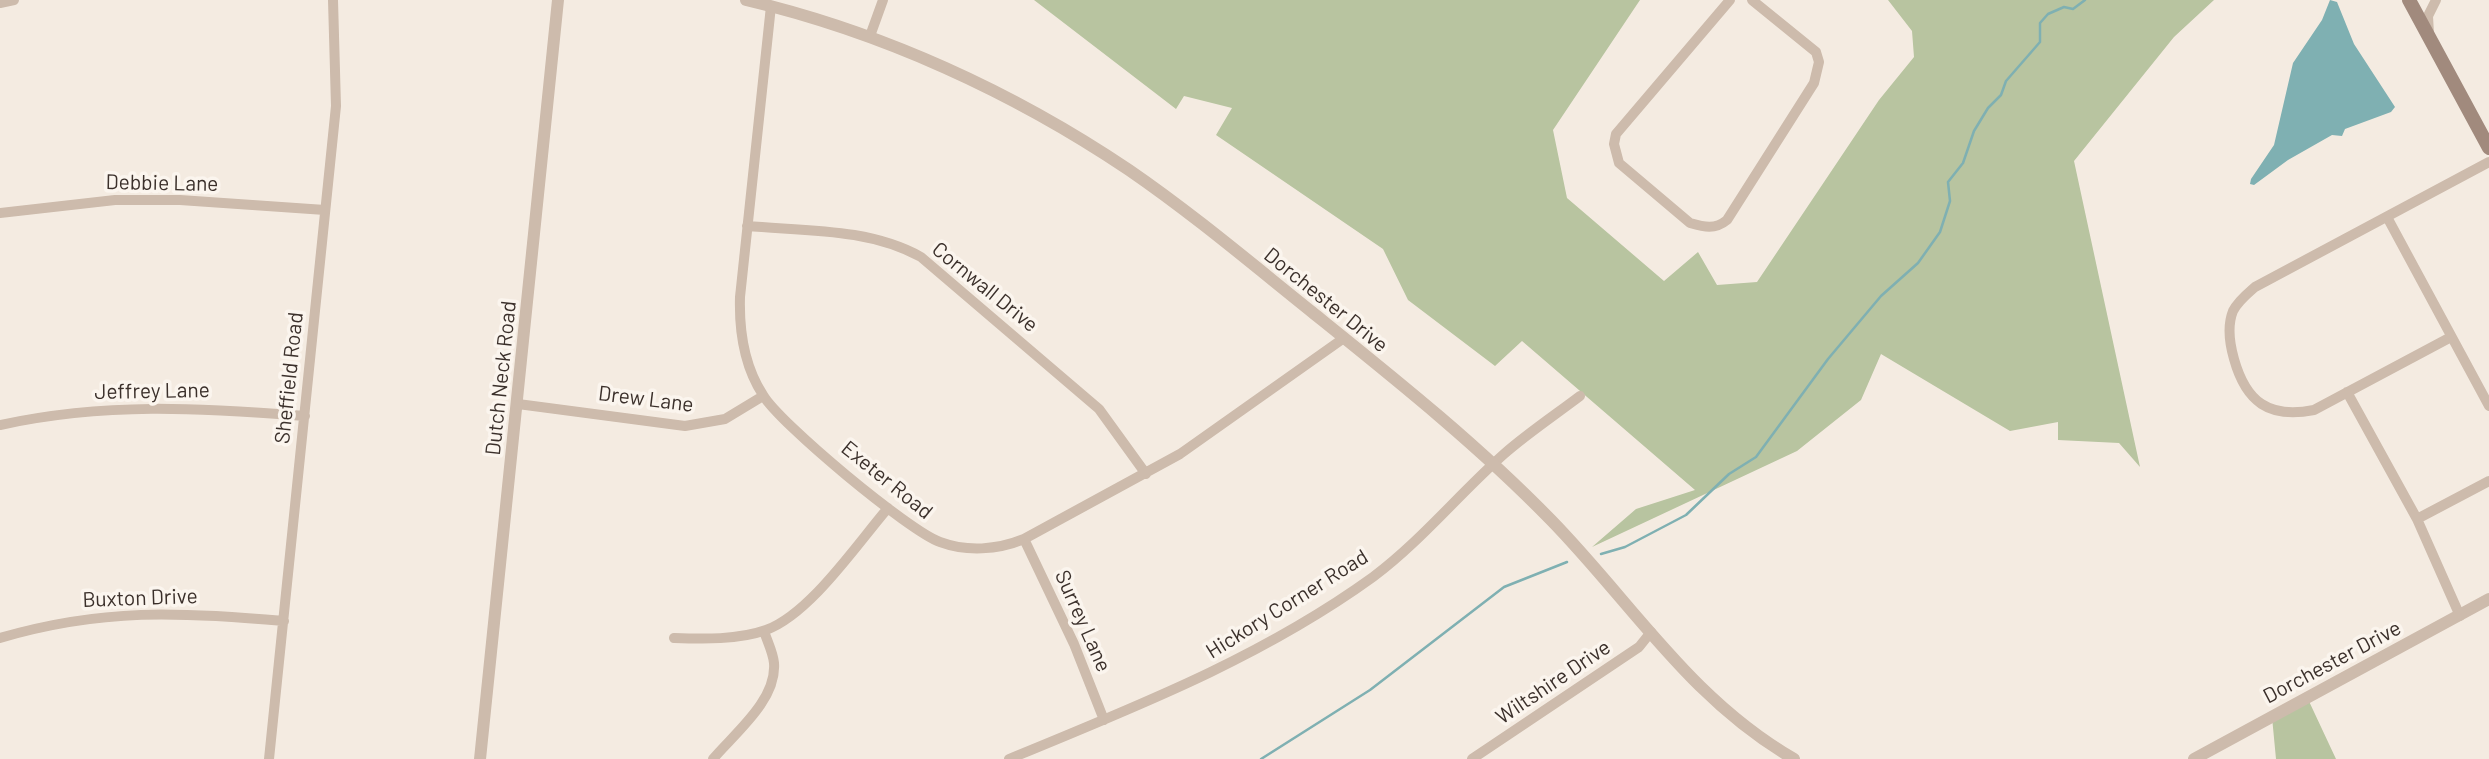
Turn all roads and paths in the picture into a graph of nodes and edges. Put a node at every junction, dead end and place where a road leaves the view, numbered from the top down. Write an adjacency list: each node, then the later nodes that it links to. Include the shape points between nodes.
1 (15, 0): 10 (street)
2 (333, 0): 16 (street, Sheffield Road, via 336,106)
3 (558, 0): 25 (street, Dutch Neck Road)
4 (746, 0): 11 (street, Dorchester Drive)
5 (883, 0): 12 (street)
6 (1730, 0): 7 (street, via 1616,134 1614,144 1619,163 1690,223 1702,227 1721,226 1727,220 1819,69 1816,52)
7 (1752, 0)
8 (2409, 0): 13 (main road)
9 (2436, 0): 13 (street, via 2428,16)
10 (0, 3)
11 (771, 6): 12 (street, Dorchester Drive); 19 (street, Exeter Road)
12 (870, 36): 21 (street, Dorchester Drive, via 986,87 1095,148 1164,195)
13 (2429, 37): 14 (main road)
14 (2489, 148)
15 (2489, 162): 18 (street)
16 (325, 209): 17 (street, Debbie Lane, via 115,200); 27 (street, Sheffield Road)
17 (0, 213)
18 (2386, 217): 20 (street); 22 (street, via 2255,287 2233,311 2232,351 2240,379 2248,394 2264,406 2298,414)
19 (747, 226): 23 (street, Exeter Road, via 740,330); 30 (street, Cornwall Drive, via 871,237 921,257 1099,409)
20 (2451, 337): 22 (street); 26 (street)
21 (1344, 338): 29 (street, Dorchester Drive); 30 (street, Exeter Road)
22 (2347, 392): 33 (street)
23 (763, 396): 25 (street, Drew Lane, via 725,419 685,426); 32 (street, Exeter Road, via 787,423)
24 (1580, 396): 29 (street, Hickory Corner Road)
25 (518, 404): 44 (street, Dutch Neck Road)
26 (2489, 406)
27 (305, 416): 28 (street, Jeffrey Lane, via 163,406 76,412); 37 (street, Sheffield Road)
28 (0, 425)
29 (1494, 464): 39 (street, Dorchester Drive, via 1553,522); 42 (street, Hickory Corner Road, via 1427,531 1372,577 1253,652)
30 (1146, 474): 34 (street, Exeter Road)
31 (2489, 481): 33 (street)
32 (888, 508): 34 (street, Exeter Road, via 915,530 959,547 995,547); 38 (street, via 806,604)
33 (2417, 519): 36 (street)
34 (1024, 539): 42 (street, Surrey Lane)
35 (2489, 599): 36 (street, Dorchester Drive)
36 (2460, 615): 49 (street, Dorchester Drive)
37 (284, 621): 40 (street, Buxton Drive, via 129,613 59,622); 43 (street, Sheffield Road)
38 (764, 631): 41 (street); 45 (street, via 774,664 771,686)
39 (1651, 632): 47 (street, Wiltshire Drive, via 1639,647); 48 (street, Dorchester Drive, via 1687,677 1721,709)
40 (0, 638)
41 (674, 638)
42 (1104, 720): 46 (street, Hickory Corner Road)
43 (269, 759)
44 (480, 759)
45 (713, 759)
46 (1009, 759)
47 (1472, 759)
48 (1794, 759)
49 (2194, 759)

